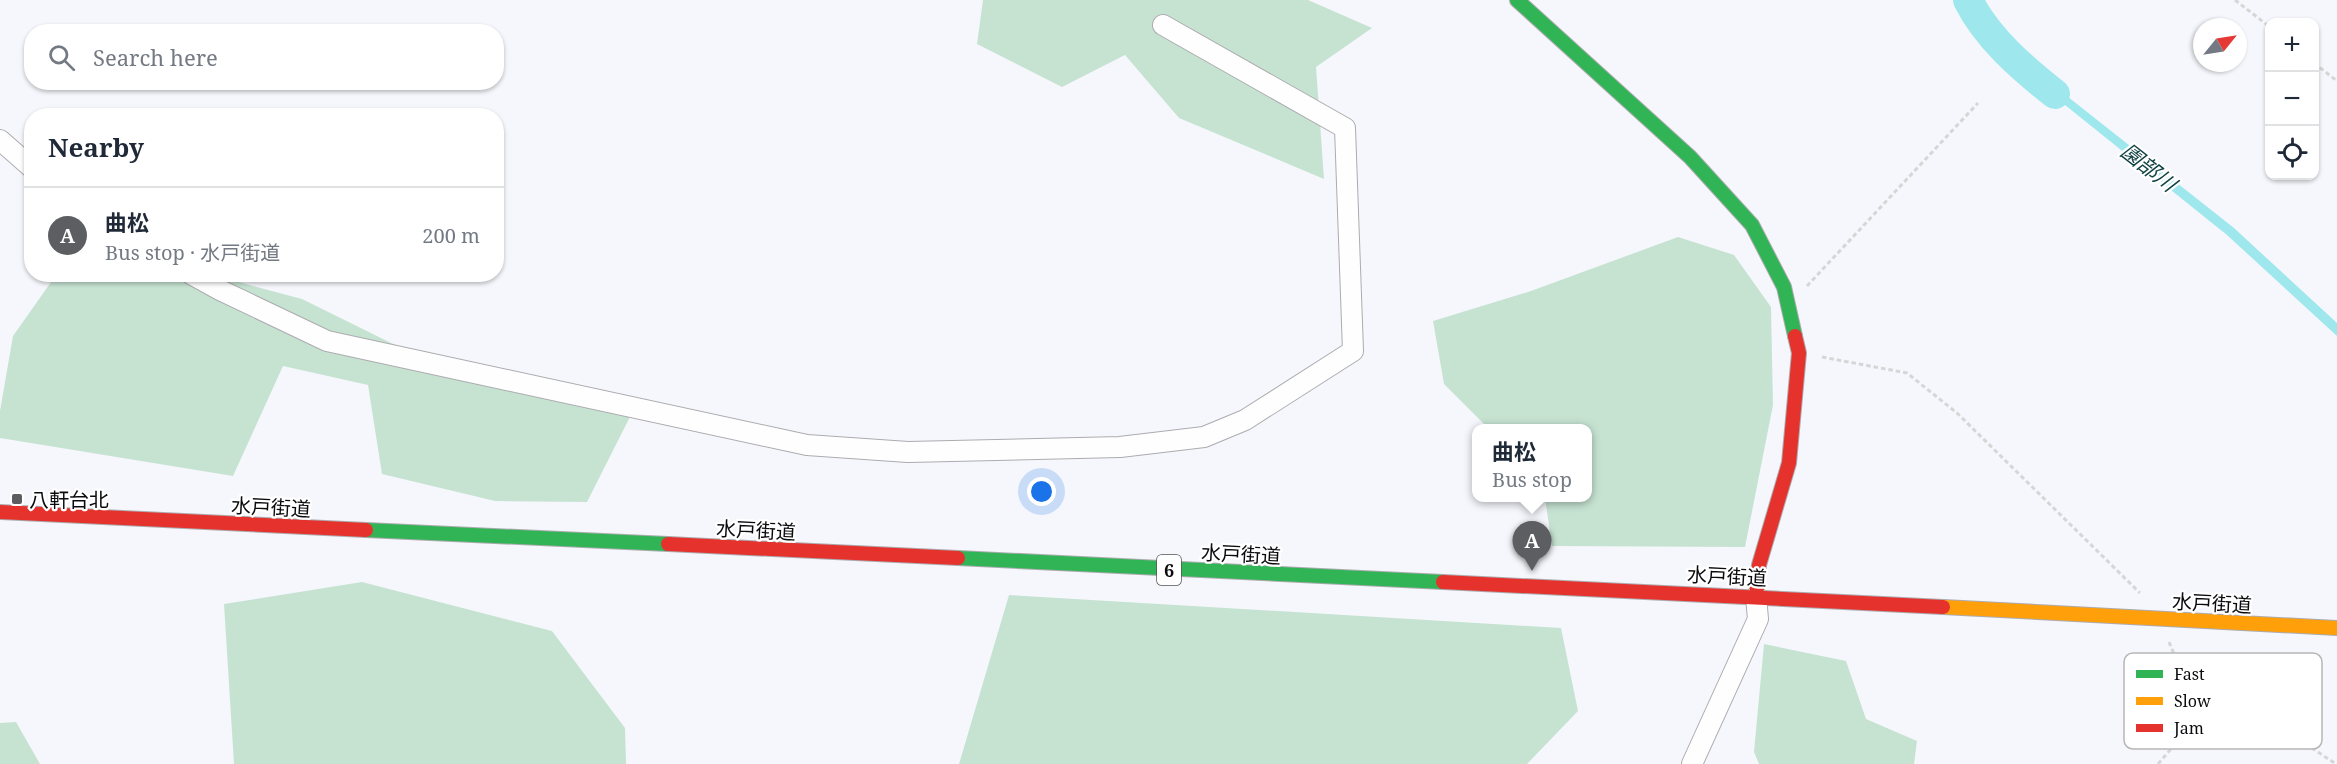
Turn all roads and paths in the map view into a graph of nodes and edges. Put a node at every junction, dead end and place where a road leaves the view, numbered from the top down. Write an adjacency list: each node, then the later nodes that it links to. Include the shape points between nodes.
1 (1517, 0): 11 (main road, via 1690,157 1752,225 1784,287)
2 (2235, 0): 3 (path)
3 (2265, 23)
4 (1163, 25): 10 (street, via 1345,128 1353,351 1245,420 1204,437 1120,447 908,452 807,445 327,341)
5 (2319, 67): 6 (path)
6 (2337, 81)
7 (1978, 103): 11 (path)
8 (0, 140): 9 (street)
9 (24, 161)
10 (206, 282)
11 (1789, 305): 12 (main road)
12 (1799, 353): 14 (main road, via 1789,463 1759,565); 15 (path, via 1907,373 1957,413 2153,606)
13 (0, 512): 14 (main road, 水戸街道 / 6)
14 (1756, 597): 15 (main road, 水戸街道 / 6); 20 (street, via 1758,619)
15 (2160, 620): 16 (main road, 水戸街道 / 6); 17 (path)
16 (2337, 628)
17 (2174, 653)
18 (2171, 749): 21 (path)
19 (2313, 749): 22 (path)
20 (1692, 764)
21 (2158, 764)
22 (2336, 764)

